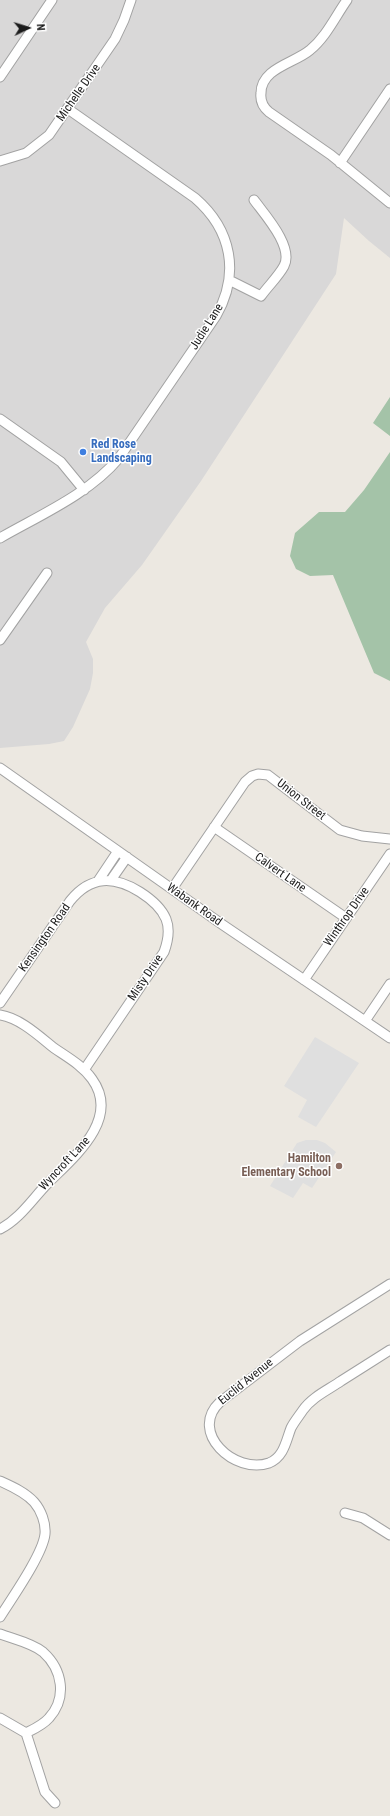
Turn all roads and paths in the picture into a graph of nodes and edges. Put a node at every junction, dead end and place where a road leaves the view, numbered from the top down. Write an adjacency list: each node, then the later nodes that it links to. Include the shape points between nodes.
1 (52, 0): 4 (street)
2 (131, 0): 6 (street, Michelle Drive, via 115,40)
3 (347, 0): 8 (street, via 310,51 276,69 264,81 261,91 262,102 269,112)
4 (0, 77)
5 (390, 89): 8 (street)
6 (68, 109): 7 (street, Michelle Drive, via 43,141 26,153); 11 (street, Judie Lane, via 204,206 218,223 226,240 230,263)
7 (0, 161)
8 (340, 163): 10 (street)
9 (254, 200): 11 (street, via 283,243 286,253 284,265 261,296)
10 (390, 203)
11 (229, 280): 13 (street, Judie Lane, via 216,316 122,454 105,474)
12 (0, 419): 13 (street, via 61,462)
13 (84, 490): 14 (street, Judie Lane)
14 (0, 538)
15 (47, 573): 16 (street)
16 (0, 640)
17 (0, 768): 20 (street, Wabank Road)
18 (214, 827): 19 (street, Union Street, via 245,782 252,776 263,774 272,777 340,830 362,836); 25 (street, Union Street); 26 (street, Calvert Lane)
19 (390, 839)
20 (118, 851): 22 (street, Wabank Road); 24 (street, Kensington Road)
21 (390, 854): 26 (street, Winthrop Drive)
22 (126, 857): 23 (street); 25 (street, Wabank Road)
23 (111, 880): 24 (street, Kensington Road); 33 (street, Misty Drive, via 127,884 159,907 166,920 167,943 160,959)
24 (98, 881): 29 (street, Kensington Road, via 76,894)
25 (172, 889): 27 (street, Wabank Road)
26 (346, 918): 27 (street, Winthrop Drive)
27 (304, 980): 31 (street, Wabank Road)
28 (390, 984): 31 (street)
29 (0, 1004)
30 (0, 1015): 33 (street, Wyncroft Lane, via 29,1029)
31 (365, 1021): 32 (street, Wabank Road)
32 (390, 1038)
33 (84, 1070): 34 (street, Wyncroft Lane, via 92,1079 99,1095 100,1112 94,1132 78,1153 24,1209)
34 (0, 1229)
35 (390, 1284): 36 (street, Euclid Avenue, via 300,1340 220,1402 210,1421 212,1438 231,1458 244,1464 270,1463 281,1454 302,1411 316,1398)
36 (390, 1350)
37 (0, 1481): 40 (street, via 34,1502 44,1521 45,1533 41,1549)
38 (345, 1512): 39 (street, via 363,1518)
39 (390, 1535)
40 (0, 1617)
41 (0, 1634): 43 (street, via 43,1653 59,1676 60,1698 55,1710 48,1719)
42 (0, 1718): 43 (street)
43 (26, 1733): 44 (street, via 46,1792)
44 (55, 1803)

